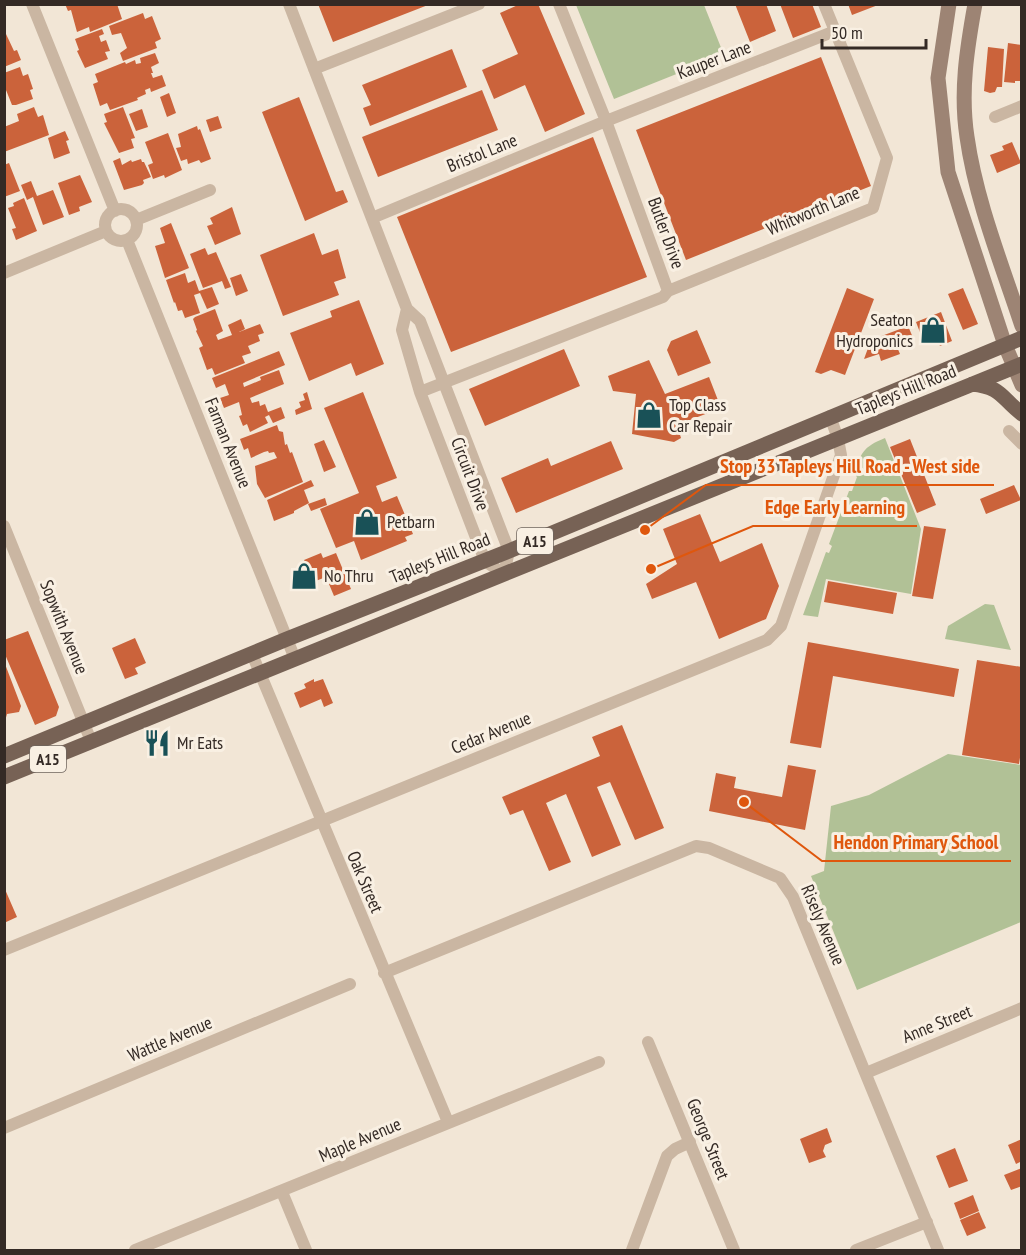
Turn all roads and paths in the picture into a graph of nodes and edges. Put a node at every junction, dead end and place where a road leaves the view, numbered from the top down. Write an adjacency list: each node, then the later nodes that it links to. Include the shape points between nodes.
1 (32, 4): 14 (street)
2 (289, 4): 9 (street, Circuit Drive)
3 (479, 4): 9 (street)
4 (559, 4): 12 (street, Butler Drive)
5 (824, 4): 8 (street, Whitworth Lane)
6 (949, 4): 24 (main road, via 938,78 948,172)
7 (975, 4): 22 (main road, via 966,54 967,137 992,241)
8 (835, 31): 12 (street, Kauper Lane); 20 (street, Whitworth Lane, via 886,158 873,208)
9 (314, 69): 15 (street, Circuit Drive)
10 (1022, 105): 11 (street)
11 (995, 117)
12 (606, 121): 15 (street, Bristol Lane); 20 (street, Butler Drive)
13 (210, 190): 16 (street)
14 (115, 211): 16 (street, via 128,211); 17 (street, via 106,219)
15 (372, 218): 21 (street, Circuit Drive)
16 (136, 220): 18 (street, via 135,234)
17 (106, 231): 18 (street, via 113,240); 19 (street)
18 (127, 240): 39 (street, Farman Avenue)
19 (4, 273)
20 (668, 291): 26 (street, Butler Drive, via 663,297)
21 (407, 309): 26 (street, Circuit Drive, via 420,321); 29 (street, Circuit Drive, via 402,330)
22 (1022, 327)
23 (1022, 338): 24 (main road, Tapleys Hill Road / A15)
24 (1005, 345): 25 (main road); 31 (main road, Tapleys Hill Road / A15)
25 (1017, 365): 27 (main road, Tapleys Hill Road / A15); 28 (main road)
26 (444, 382): 29 (street, Butler Drive); 36 (street, Circuit Drive)
27 (971, 384): 30 (main road, via 1001,393); 33 (main road, Tapleys Hill Road / A15)
28 (1022, 385)
29 (420, 392): 37 (street, Circuit Drive)
30 (1022, 414)
31 (830, 416): 33 (street, Cedar Avenue); 36 (main road, Tapleys Hill Road / A15)
32 (1009, 431): 34 (street)
33 (838, 439): 38 (main road, Tapleys Hill Road / A15); 47 (street, Cedar Avenue, via 841,455 785,615 781,626 767,640)
34 (1022, 444)
35 (4, 526): 43 (street, Sopwith Avenue)
36 (509, 551): 37 (main road, Tapleys Hill Road / A15); 38 (street)
37 (485, 561): 38 (street); 39 (main road, Tapleys Hill Road / A15)
38 (504, 574): 41 (main road, Tapleys Hill Road / A15)
39 (287, 639): 40 (main road, Tapleys Hill Road / A15); 41 (street, Farman Avenue)
40 (252, 654): 42 (street, Oak Street); 43 (main road, Tapleys Hill Road / A15)
41 (296, 659): 42 (main road, Tapleys Hill Road / A15)
42 (260, 674): 44 (main road, Tapleys Hill Road / A15); 47 (street, Oak Street)
43 (84, 723): 44 (street, Sopwith Avenue); 45 (main road, Tapleys Hill Road / A15)
44 (91, 741): 46 (main road, Tapleys Hill Road / A15)
45 (4, 756)
46 (4, 777)
47 (320, 821): 48 (street, Cedar Avenue); 49 (street, Oak Street)
48 (4, 950)
49 (384, 973): 54 (street, Risely Avenue, via 702,846 780,878 788,886); 55 (street, Oak Street)
50 (350, 984): 56 (street, Wattle Avenue)
51 (1022, 1008): 54 (street, Anne Street)
52 (648, 1042): 57 (street, George Street)
53 (599, 1062): 55 (street, Maple Avenue)
54 (866, 1073): 59 (street, Risely Avenue)
55 (448, 1122): 58 (street, Maple Avenue)
56 (4, 1128)
57 (690, 1142): 62 (street, via 667,1156); 63 (street, George Street)
58 (282, 1192): 60 (street, Maple Avenue); 61 (street)
59 (927, 1222): 64 (street); 65 (street, Risely Avenue)
60 (135, 1251)
61 (306, 1251)
62 (632, 1251)
63 (734, 1251)
64 (856, 1251)
65 (938, 1251)

